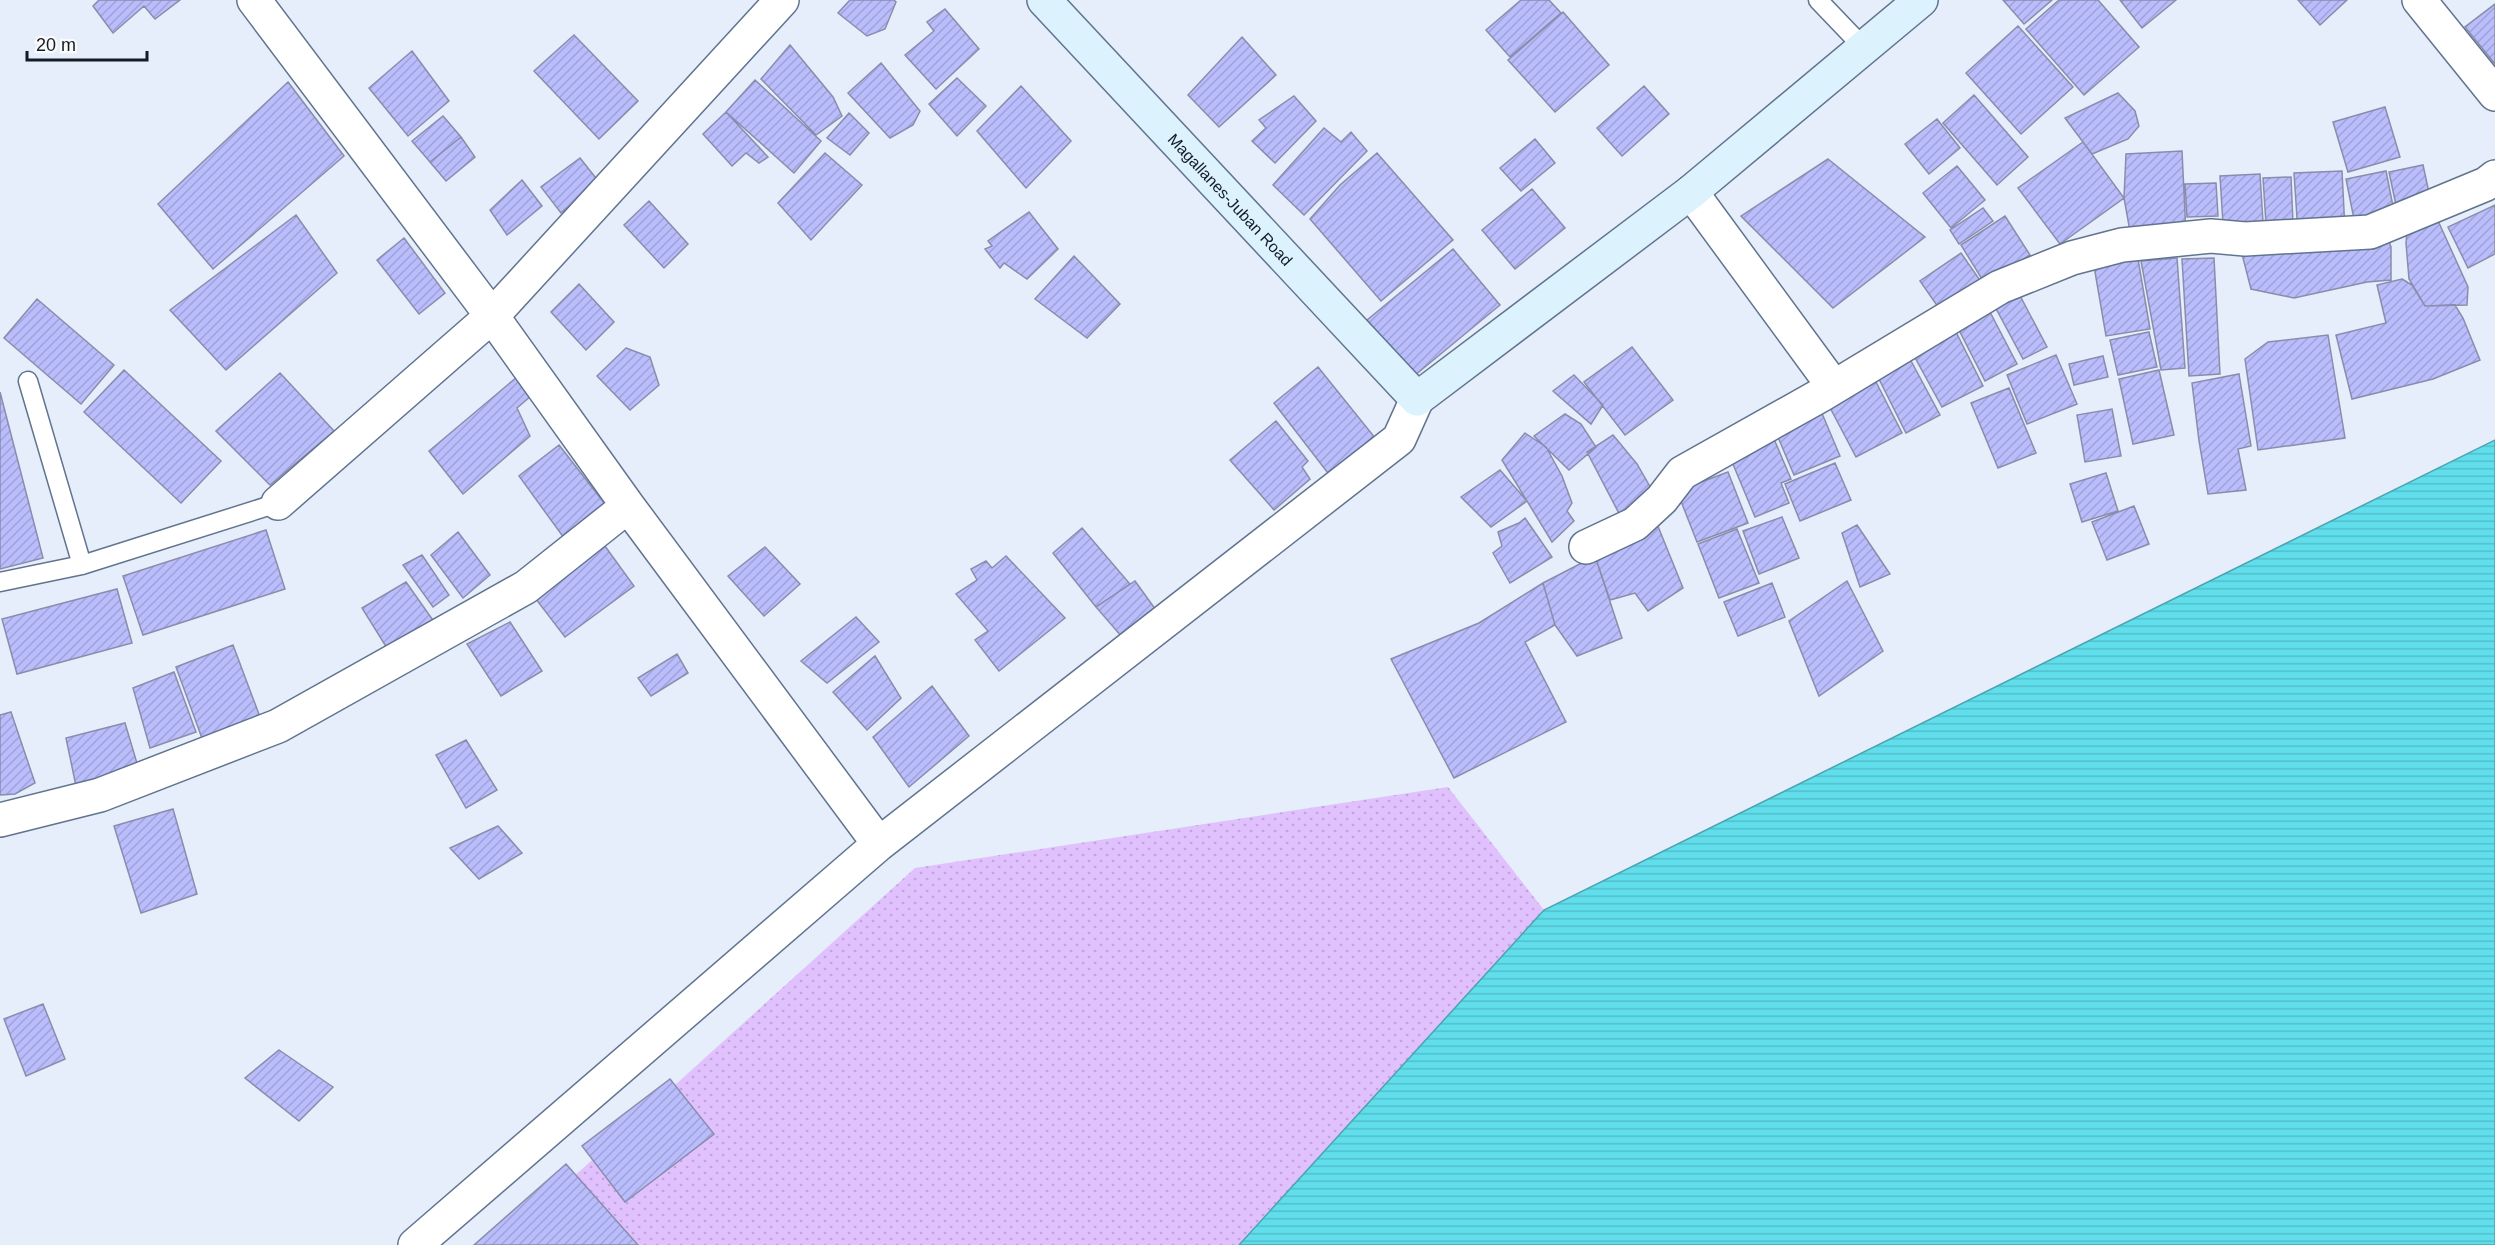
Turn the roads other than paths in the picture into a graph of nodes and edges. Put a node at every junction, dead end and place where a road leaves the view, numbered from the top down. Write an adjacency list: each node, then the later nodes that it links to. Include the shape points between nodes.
1 (254, 0): 11 (street)
2 (782, 0): 11 (street)
3 (1044, 0): 14 (main road, Magallanes-Juban Road)
4 (1818, 0): 7 (lane)
5 (1921, 0): 7 (main road)
6 (2419, 0): 8 (street)
7 (1863, 47): 10 (main road)
8 (2495, 93)
9 (2495, 177): 13 (street, via 2370,232 2245,239 2211,236 2122,245 2072,258 2000,287)
10 (1691, 192): 13 (street); 14 (main road)
11 (492, 316): 15 (street); 16 (street)
12 (28, 381): 18 (lane)
13 (1834, 387): 17 (street, via 1682,473 1635,524)
14 (1417, 399): 21 (street, via 1399,439)
15 (278, 503): 18 (lane)
16 (628, 506): 20 (street, via 526,587 278,726 100,795); 21 (street)
17 (1586, 547)
18 (82, 565): 19 (lane)
19 (0, 582)
20 (0, 820)
21 (879, 844): 22 (street)
22 (415, 1245)

